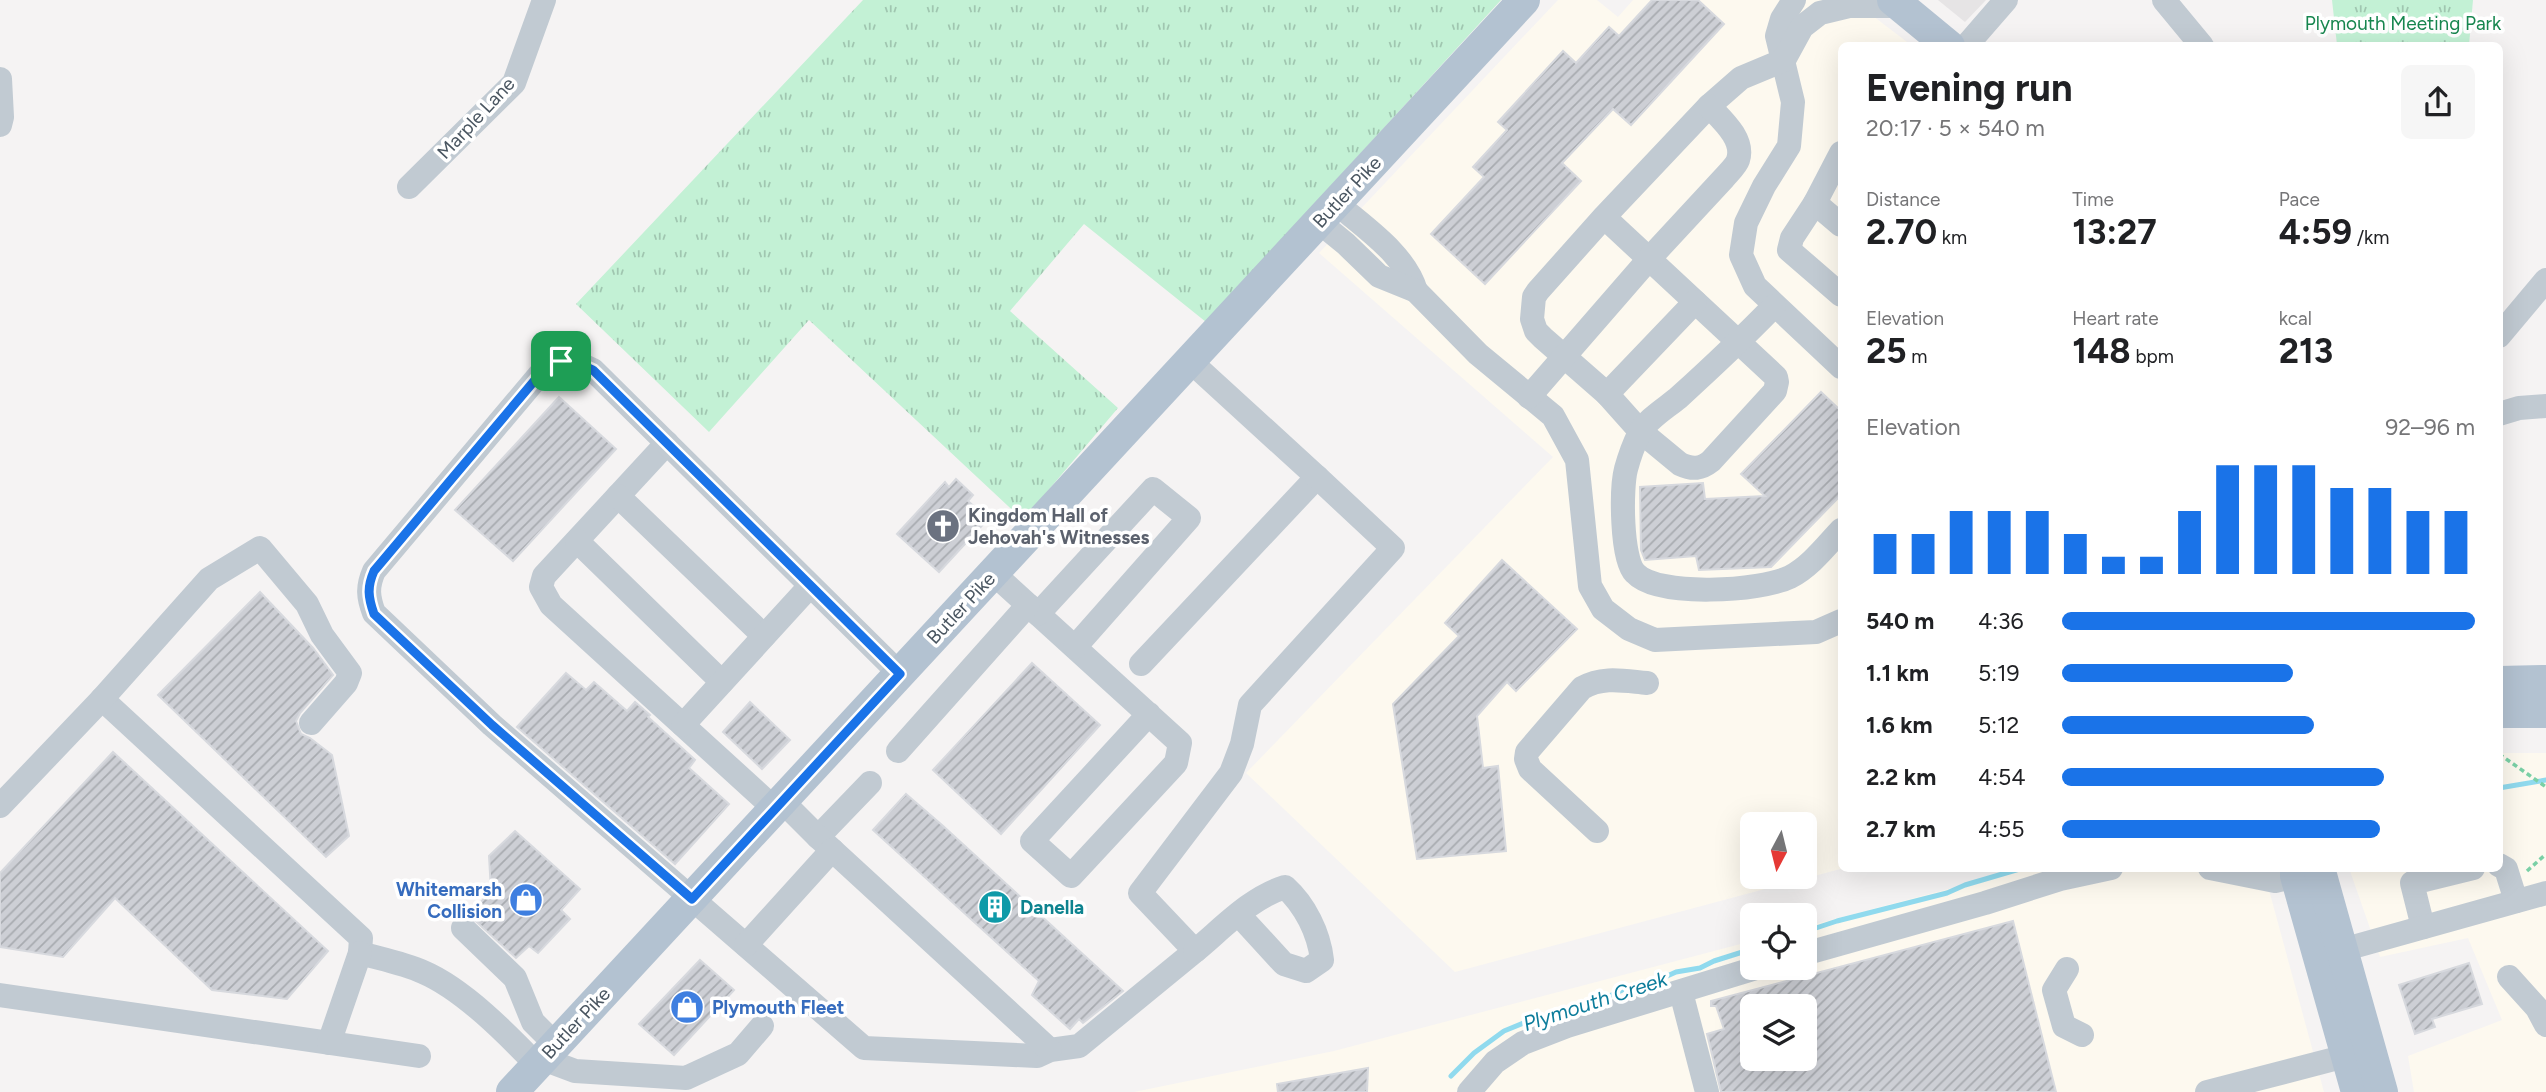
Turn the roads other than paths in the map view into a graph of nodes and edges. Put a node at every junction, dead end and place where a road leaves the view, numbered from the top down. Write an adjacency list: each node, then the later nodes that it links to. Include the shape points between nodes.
1 (544, 0): 15 (street, Marple Lane, via 514,83)
2 (1524, 0): 17 (main road, Butler Pike)
3 (1794, 0): 10 (street, via 1777,36)
4 (2006, 0): 8 (street)
5 (2164, 0): 9 (street)
6 (1897, 3): 7 (main road); 10 (street, via 1820,13 1802,27)
7 (1944, 42)
8 (1969, 42)
9 (2199, 42)
10 (1784, 60): 12 (street, via 1741,78); 24 (street, via 1793,102 1789,146 1746,223 1741,254 1755,286)
11 (0, 79): 13 (street)
12 (1709, 106): 18 (street); 20 (street, via 1739,145 1738,160)
13 (0, 125)
14 (1838, 159): 16 (street)
15 (409, 187)
16 (1815, 203): 19 (street); 22 (street, via 1789,250)
17 (1327, 213): 28 (main road, Butler Pike); 31 (street, via 1390,251 1411,276 1416,291 1478,354)
18 (1604, 217): 20 (street); 27 (street, via 1534,297 1536,331)
19 (1838, 222)
20 (1649, 259): 23 (street); 27 (street)
21 (2546, 279): 25 (street)
22 (1838, 292)
23 (1695, 302): 26 (street); 30 (street)
24 (1774, 306): 26 (street); 29 (street)
25 (2503, 331)
26 (1738, 343): 34 (street); 34 (street, via 1776,377 1776,388 1711,461 1702,468 1687,467)
27 (1563, 355): 30 (street); 31 (street)
28 (1190, 361): 36 (street); 40 (main road, Butler Pike)
29 (1838, 364)
30 (1607, 394): 34 (street)
31 (1529, 397): 43 (street, via 1553,416 1577,460 1590,586 1603,609 1629,629 1656,640 1789,635 1816,632)
32 (2546, 405): 33 (street)
33 (2503, 413)
34 (1640, 431): 38 (street, via 1623,491 1628,561 1644,581 1691,589 1778,581 1806,565)
35 (667, 443): 37 (street); 41 (street); 72 (street, via 593,370 561,361 546,367 374,571 368,585 374,614 492,725)
36 (1317, 477): 46 (street); 80 (street, via 1393,548 1250,705 1231,773 1140,893)
37 (618, 496): 39 (street); 44 (street)
38 (1838, 533)
39 (576, 541): 49 (street); 57 (street, via 544,576 541,587 545,597)
40 (993, 573): 42 (street); 47 (main road, Butler Pike)
41 (810, 586): 44 (street); 47 (street)
42 (1033, 609): 45 (street); 45 (street, via 1153,489 1189,518); 58 (street)
43 (1838, 622)
44 (764, 636): 49 (street)
45 (1075, 648): 55 (street)
46 (1141, 664)
47 (900, 674): 60 (main road, Butler Pike)
48 (2546, 681): 50 (main road)
49 (722, 682): 57 (street)
50 (2503, 682)
51 (1647, 683): 62 (street, via 1594,681 1582,688 1527,752 1530,769)
52 (103, 699): 56 (street, via 209,579 260,548 307,604 322,635 350,673); 61 (street); 81 (street, via 361,938)
53 (2503, 712): 54 (main road)
54 (2546, 712)
55 (1149, 714): 55 (street, via 1180,743 1176,763 1071,876 1032,841)
56 (311, 723)
57 (683, 725): 60 (street)
58 (898, 751)
59 (870, 783): 63 (street)
60 (778, 805): 63 (street); 72 (main road, Butler Pike)
61 (0, 806)
62 (1597, 831)
63 (825, 843): 77 (street); 91 (street)
64 (2503, 868): 73 (street)
65 (2092, 872): 78 (street)
66 (2230, 872): 67 (street, via 2275,881)
67 (2301, 872)
68 (2304, 872): 79 (main road)
69 (2304, 872): 94 (main road)
70 (2457, 872): 75 (street, via 2412,883)
71 (2546, 893): 73 (street)
72 (692, 899): 77 (street); 93 (main road, Butler Pike)
73 (2516, 901): 75 (street)
74 (1239, 915): 80 (street)
75 (2423, 927): 79 (street)
76 (463, 928): 93 (street, via 515,978)
77 (746, 945): 91 (street, via 864,1048 1037,1056)
78 (1817, 950)
79 (2342, 950): 100 (main road)
80 (1195, 951): 91 (street, via 1079,1046)
81 (360, 953): 90 (street); 93 (street, via 410,966 440,980 504,1031)
82 (2067, 969): 89 (street, via 2054,990 2064,1026)
83 (1740, 973): 85 (street)
84 (2509, 976): 87 (street)
85 (1681, 992): 96 (street, via 1523,1043 1495,1062); 97 (street)
86 (0, 995): 90 (street)
87 (2546, 1025)
88 (762, 1026): 93 (street, via 738,1054 686,1078 575,1070)
89 (2082, 1035)
90 (329, 1043): 92 (street)
91 (1050, 1050)
92 (419, 1056)
93 (545, 1056): 95 (main road, Butler Pike)
94 (2347, 1056): 98 (street); 99 (main road)
95 (512, 1092)
96 (1469, 1092)
97 (1707, 1092)
98 (2207, 1092)
99 (2357, 1092)
100 (2382, 1092)

